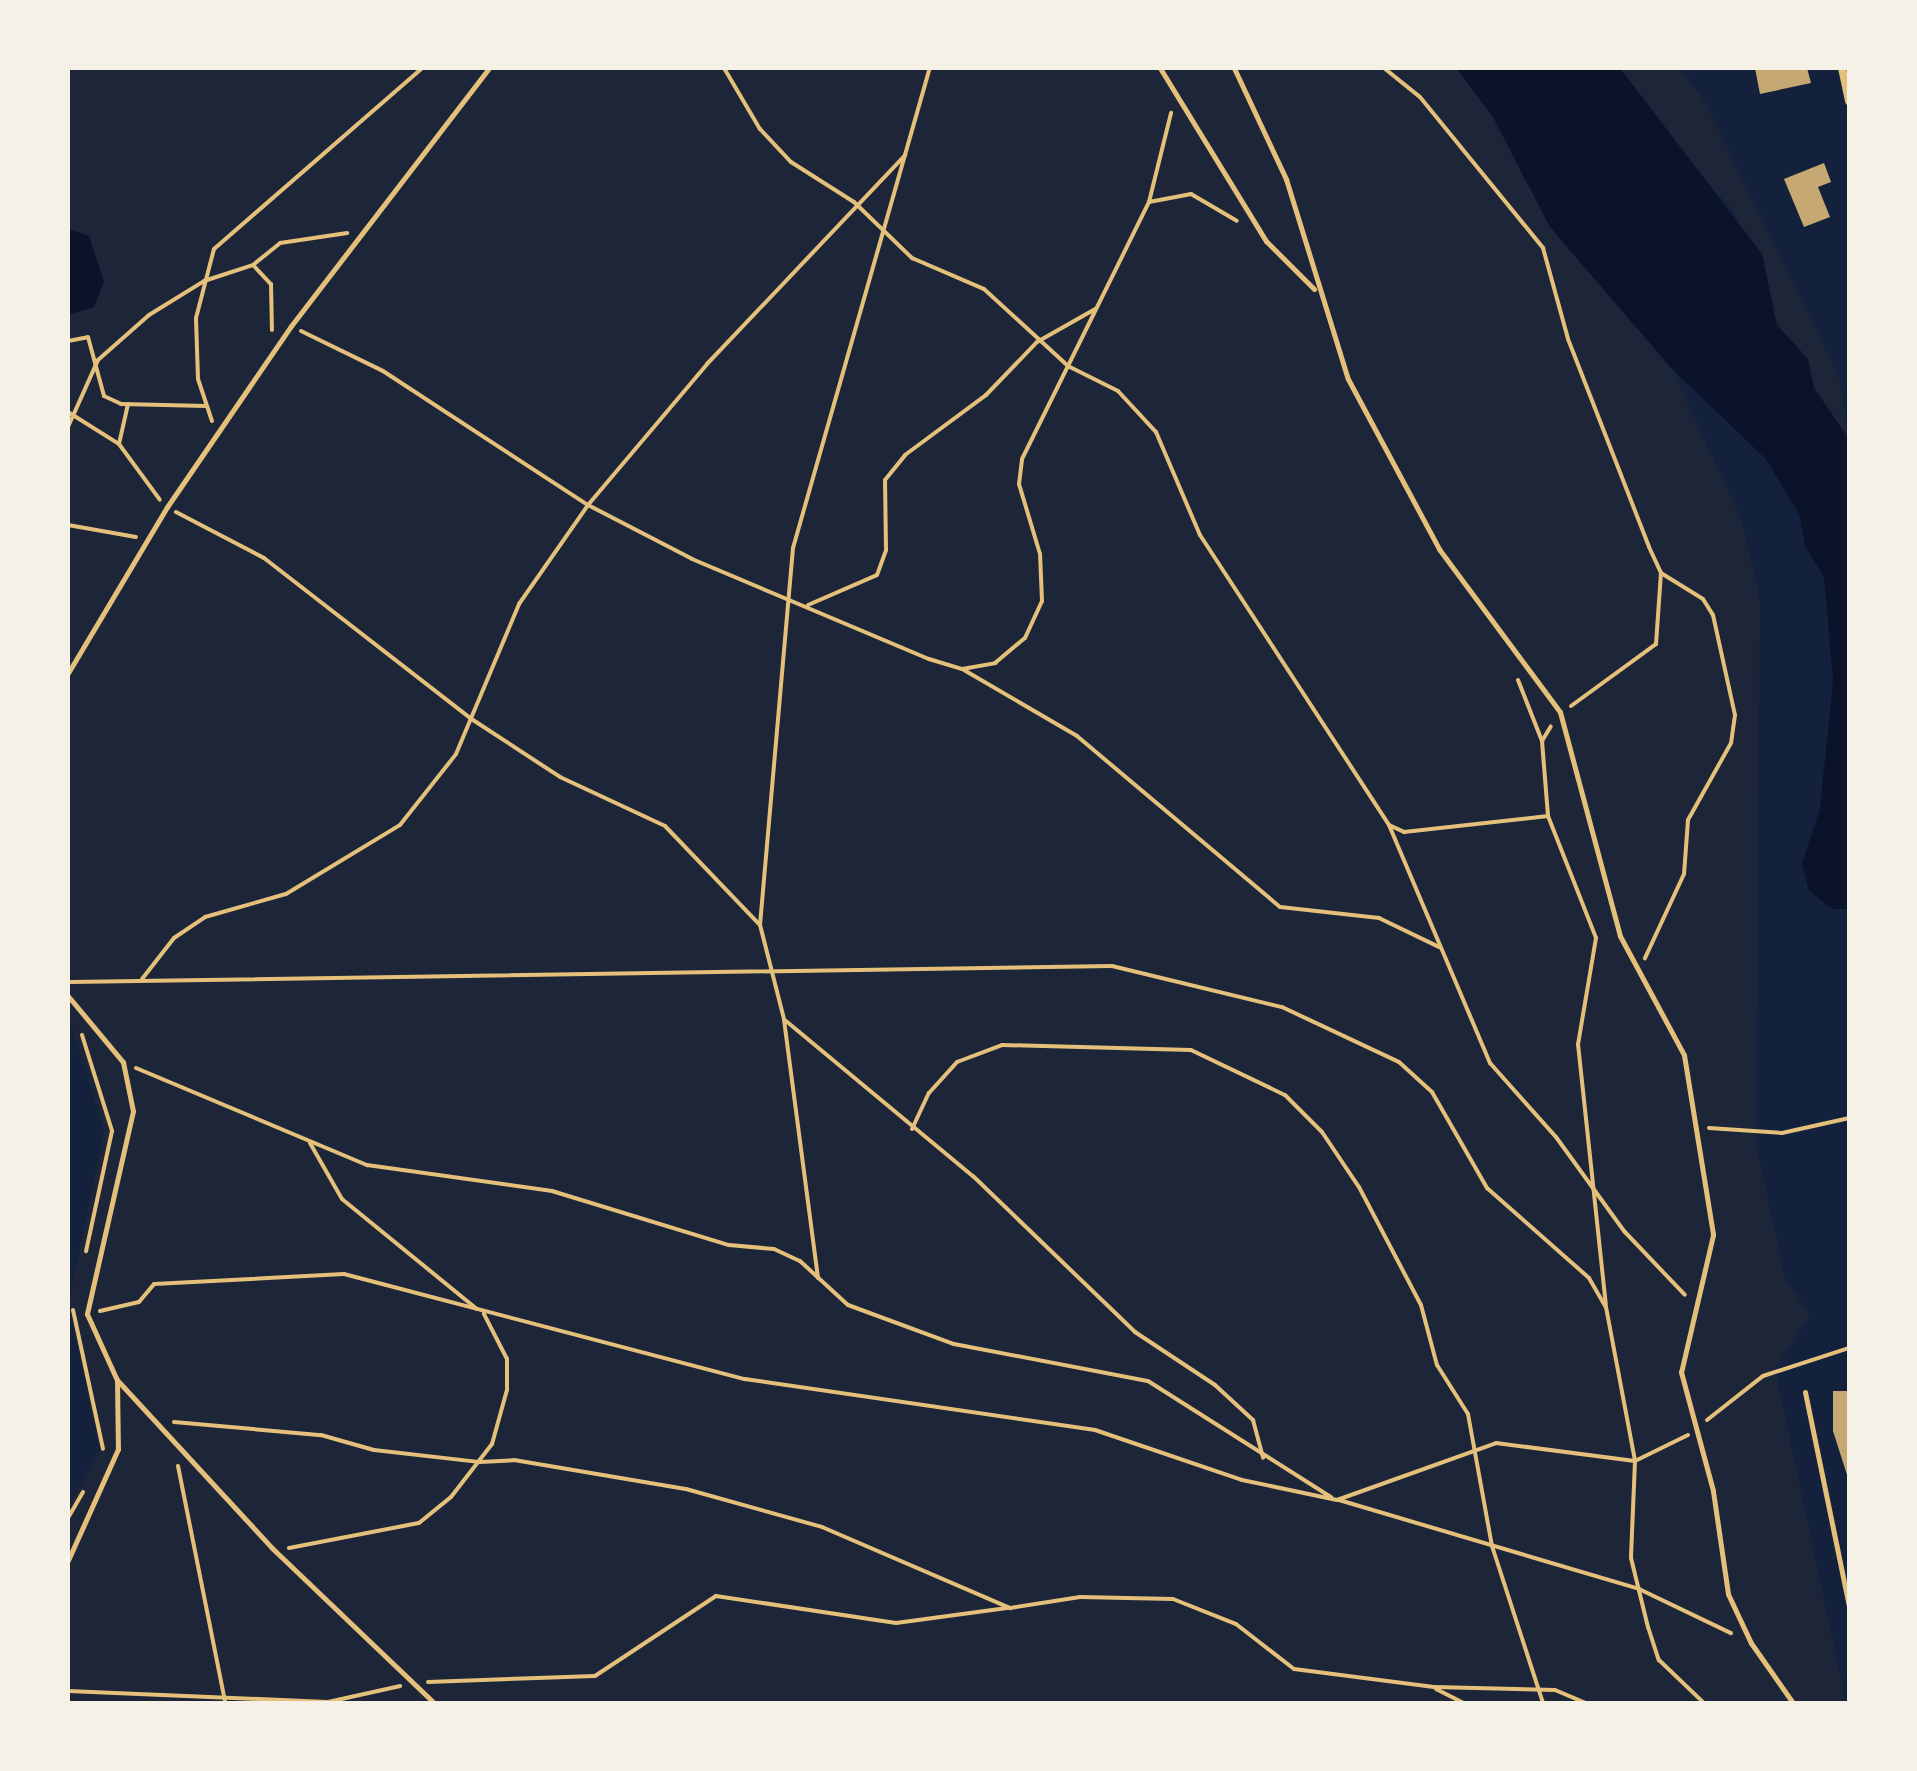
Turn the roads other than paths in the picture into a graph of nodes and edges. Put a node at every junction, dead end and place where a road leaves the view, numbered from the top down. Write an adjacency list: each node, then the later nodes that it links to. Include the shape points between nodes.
1 (489, 68): 7 (lane, via 291,326 147,538)
2 (1160, 68): 6 (lane, via 1176,86 1266,241)
3 (1234, 68): 6 (lane, via 1286,179)
4 (1842, 68): 5 (street)
5 (1849, 101)
6 (1315, 289): 14 (lane, via 1348,379 1439,549 1560,712 1601,877 1637,974 1684,1055 1701,1127 1713,1235 1681,1372 1728,1594 1751,1643)
7 (68, 673)
8 (68, 996): 9 (lane, via 123,1062 133,1111 87,1314)
9 (117, 1380): 11 (lane, via 118,1449); 13 (lane, via 272,1548)
10 (1805, 1392): 12 (lane)
11 (68, 1560)
12 (1849, 1606)
13 (434, 1703)
14 (1793, 1703)

